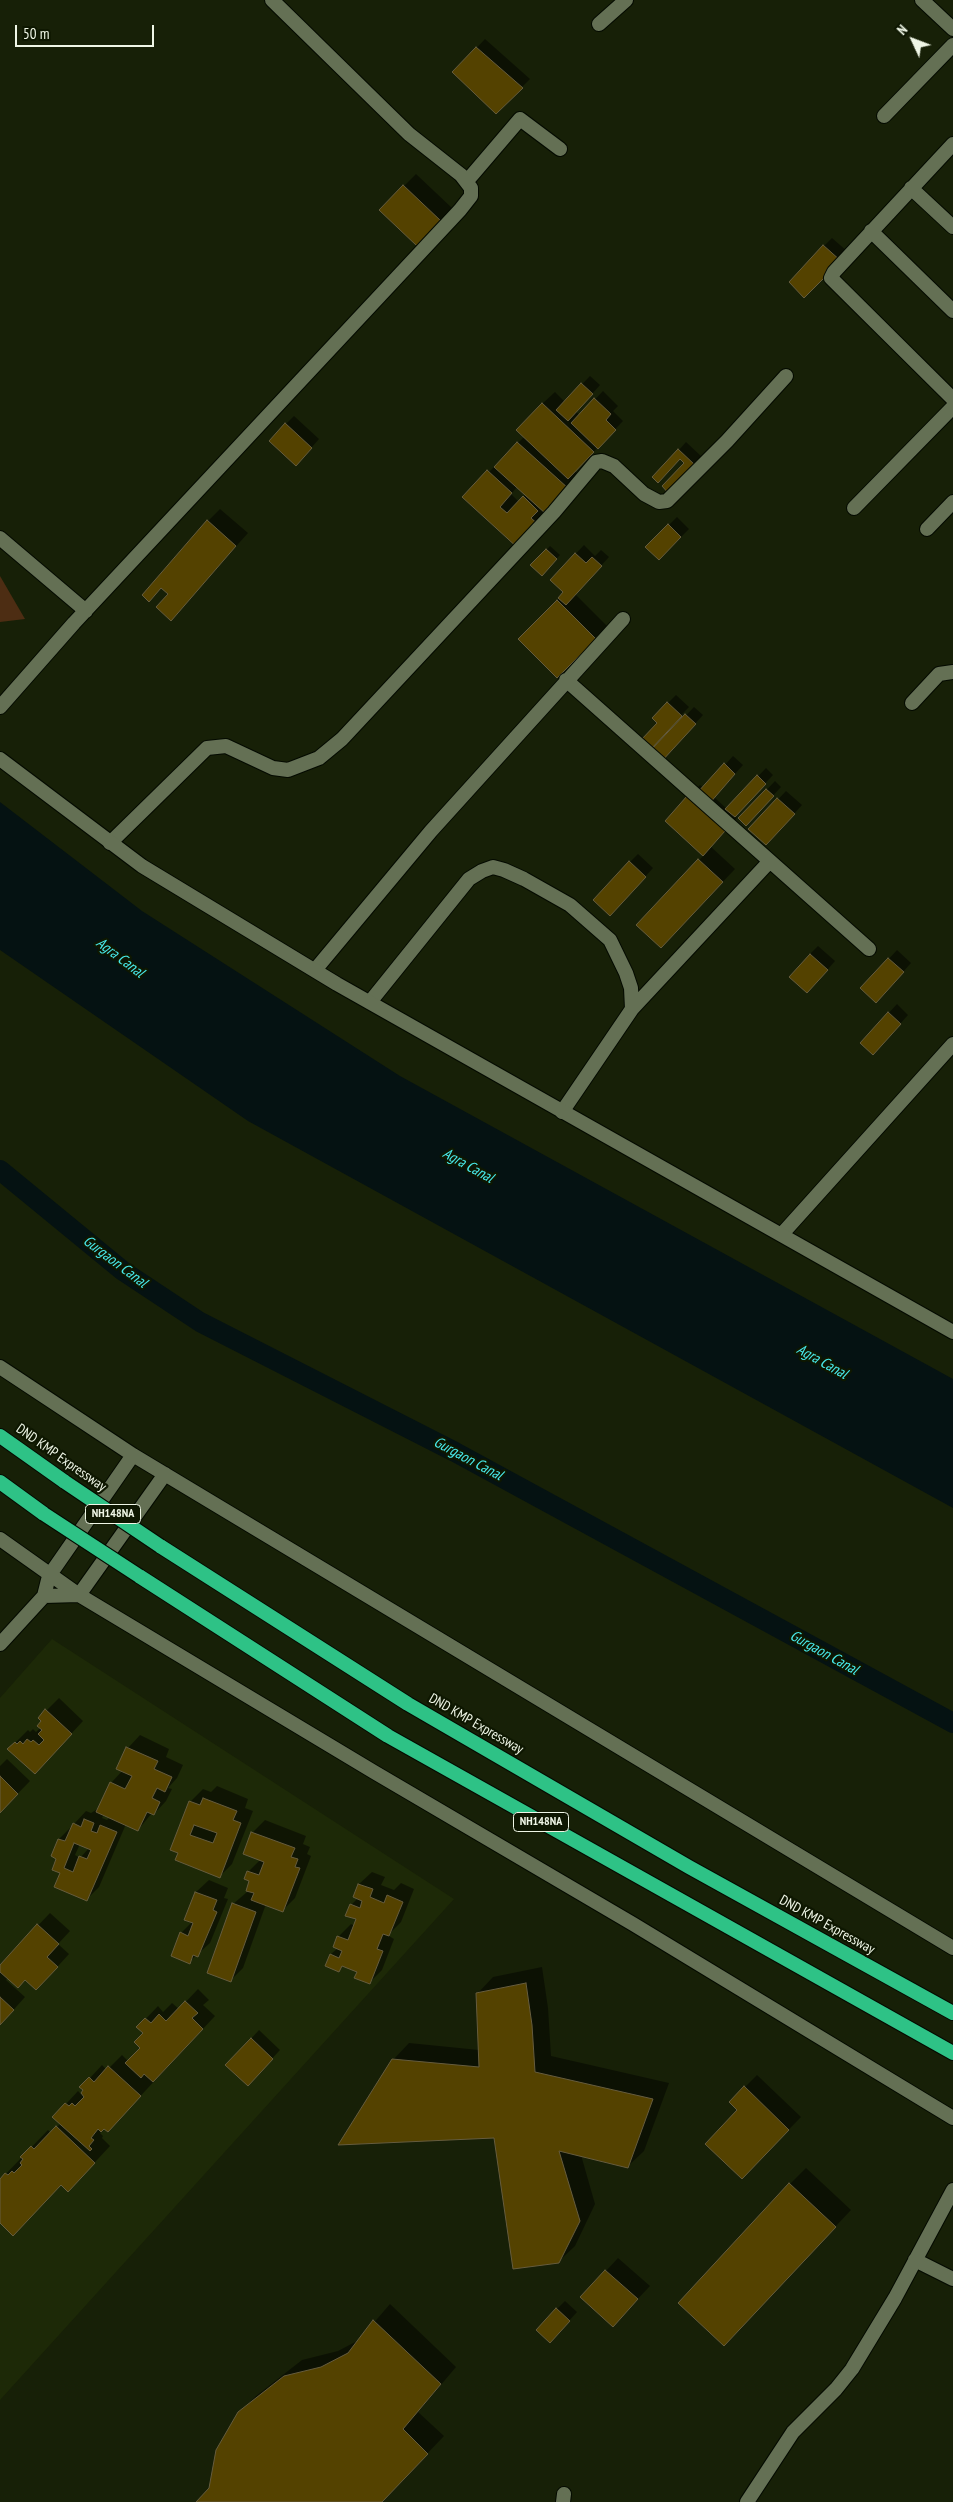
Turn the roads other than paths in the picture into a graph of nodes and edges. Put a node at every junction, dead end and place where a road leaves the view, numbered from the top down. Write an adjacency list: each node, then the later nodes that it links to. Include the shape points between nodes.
1 (272, 0): 10 (street, via 410,134)
2 (626, 0): 4 (street)
3 (922, 0): 5 (street)
4 (599, 24)
5 (953, 29)
6 (953, 45): 7 (street)
7 (884, 116)
8 (953, 144): 11 (street)
9 (560, 150): 10 (street, via 520,119)
10 (467, 181): 22 (street, via 471,196 460,210)
11 (911, 188): 12 (street); 13 (street)
12 (953, 227)
13 (871, 231): 14 (street); 16 (street, via 831,278)
14 (953, 312)
15 (786, 376): 29 (street, via 727,441 663,503 644,494 614,466 596,462 547,520 342,739 319,758 288,770 273,768 226,746 207,748)
16 (953, 399)
17 (953, 407): 19 (street)
18 (953, 502): 20 (street)
19 (854, 508)
20 (928, 529)
21 (0, 538): 22 (street)
22 (86, 611): 27 (street)
23 (623, 619): 25 (street)
24 (953, 672): 26 (street, via 939,674)
25 (566, 680): 30 (street); 32 (street, via 431,831)
26 (912, 703)
27 (0, 707)
28 (0, 759): 29 (street)
29 (110, 843): 32 (street, via 142,866)
30 (770, 861): 31 (street); 34 (street)
31 (869, 949)
32 (315, 970): 33 (street)
33 (370, 1002): 34 (street, via 458,889 482,871 493,868 524,879 570,905 610,940 631,988); 36 (street)
34 (632, 1009): 36 (street)
35 (953, 1044): 37 (street)
36 (562, 1112): 37 (street)
37 (782, 1234): 38 (street)
38 (953, 1332)
39 (0, 1366): 41 (street)
40 (0, 1436): 50 (highway, DND KMP Expressway / NH148NA, bridge, via 160,1546 408,1704 689,1867)
41 (133, 1454): 42 (street); 45 (street)
42 (165, 1474): 46 (street); 49 (street)
43 (0, 1482): 51 (highway, NH148NA, bridge, via 44,1514 388,1736)
44 (0, 1539): 45 (street)
45 (49, 1576): 46 (street); 47 (street)
46 (79, 1595): 47 (street); 52 (street)
47 (44, 1596): 48 (street)
48 (0, 1644)
49 (953, 1948)
50 (953, 2013)
51 (953, 2053)
52 (953, 2118)
53 (953, 2190): 54 (street)
54 (915, 2260): 55 (street); 56 (street, via 852,2369 793,2432)
55 (953, 2279)
56 (746, 2502)

